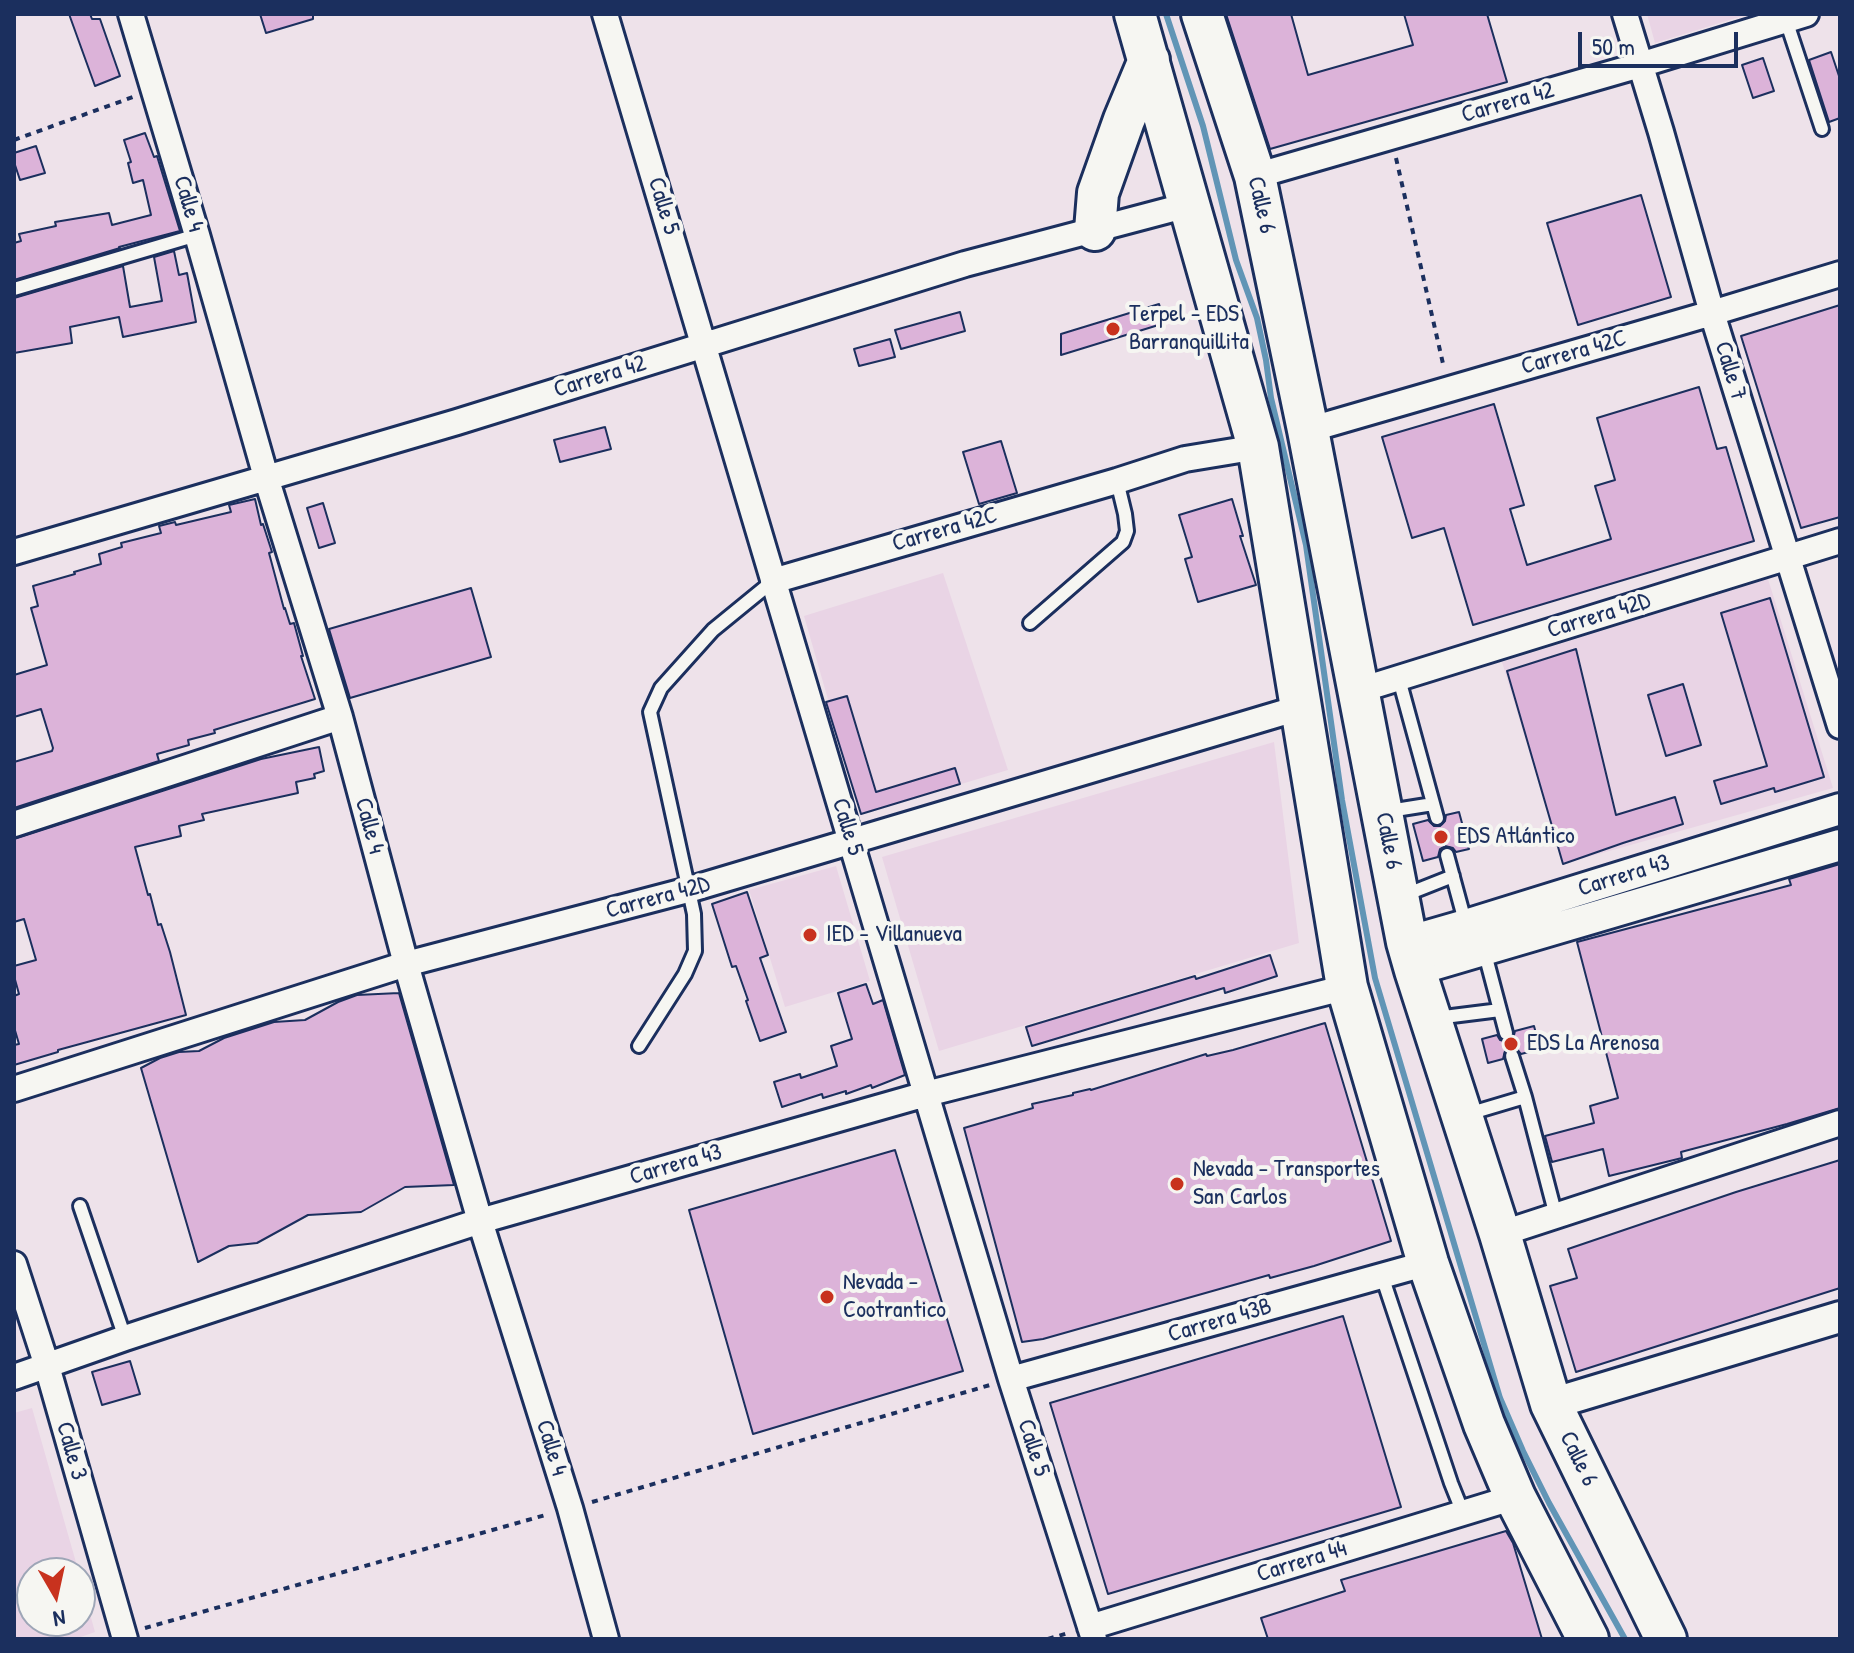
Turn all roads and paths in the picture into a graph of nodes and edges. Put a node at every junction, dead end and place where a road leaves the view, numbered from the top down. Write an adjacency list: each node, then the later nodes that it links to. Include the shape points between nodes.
1 (131, 14): 9 (street, Calle 4)
2 (605, 14): 20 (street, Calle 5)
3 (1135, 14): 7 (main road)
4 (1202, 14): 13 (main road, Calle 6)
5 (1625, 14): 8 (street, Calle 7)
6 (1796, 17): 8 (street, Carrera 42); 10 (lane)
7 (1149, 60): 14 (main road); 15 (main road, via 1098,193)
8 (1640, 65): 11 (street, Carrera 42); 19 (street, Calle 7)
9 (154, 92): 12 (path); 16 (street, Calle 4)
10 (1822, 129)
11 (1391, 136): 13 (street, Carrera 42); 21 (path)
12 (14, 140)
13 (1255, 176): 22 (main road, Calle 6)
14 (1188, 205): 15 (street, Carrera 42); 23 (main road)
15 (1095, 230): 20 (street, Carrera 42, via 965,264)
16 (197, 235): 18 (lane); 24 (street, Calle 4)
17 (1840, 274): 19 (street, Carrera 42C)
18 (14, 289)
19 (1712, 313): 21 (street, Carrera 42C); 28 (street, Calle 7)
20 (704, 345): 24 (street, Carrera 42); 29 (street, Calle 5)
21 (1449, 389): 22 (street, Carrera 42C)
22 (1308, 430): 32 (main road, Calle 6)
23 (1258, 447): 25 (street, Carrera 42C, via 1185,459); 33 (main road)
24 (266, 477): 27 (street, Carrera 42); 34 (street, Calle 4)
25 (1117, 481): 29 (street, Carrera 42C); 30 (lane, via 1127,531 1123,542)
26 (1840, 541): 28 (street, Carrera 42D)
27 (14, 552)
28 (1787, 557): 31 (street, Carrera 42D); 35 (street, Calle 7)
29 (773, 581): 41 (street, Calle 5); 45 (lane, via 713,630 661,688 650,712)
30 (1030, 623)
31 (1399, 679): 32 (street, Carrera 42D); 36 (lane)
32 (1357, 691): 38 (main road, Calle 6)
33 (1302, 707): 41 (street, Carrera 42D); 51 (main road)
34 (340, 717): 40 (street); 50 (street, Calle 4)
35 (1840, 726)
36 (1433, 804): 38 (lane); 39 (lane)
37 (1840, 809): 47 (street, Carrera 43)
38 (1383, 812): 46 (main road, Calle 6)
39 (1437, 818)
40 (14, 824)
41 (851, 841): 45 (street, Carrera 42D); 58 (street, Calle 5)
42 (1840, 845): 48 (street, Carrera 43)
43 (1447, 855): 44 (lane)
44 (1453, 876): 46 (lane); 47 (lane)
45 (688, 890): 50 (street, Carrera 42D); 55 (lane, via 695,951)
46 (1399, 898): 49 (main road, Calle 6)
47 (1466, 925): 49 (street, Carrera 43)
48 (1484, 950): 49 (street, Carrera 43); 52 (lane)
49 (1411, 956): 53 (main road, Calle 6)
50 (406, 964): 57 (street, Carrera 42D); 64 (street, Calle 4)
51 (1347, 987): 58 (street, Carrera 43); 66 (main road)
52 (1500, 1010): 53 (lane); 54 (lane)
53 (1430, 1018): 60 (main road, Calle 6)
54 (1506, 1033)
55 (639, 1046)
56 (1512, 1056): 59 (lane)
57 (14, 1089)
58 (926, 1094): 64 (street, Carrera 43); 73 (street, Calle 5)
59 (1525, 1097): 60 (lane); 63 (lane)
60 (1461, 1116): 65 (main road, Calle 6)
61 (1840, 1123): 63 (street)
62 (80, 1206): 70 (lane)
63 (1556, 1216): 65 (street)
64 (480, 1221): 70 (street, Carrera 43); 79 (street, Calle 4)
65 (1500, 1234): 74 (main road, Calle 6)
66 (1428, 1263): 68 (street, Carrera 43B); 75 (main road)
67 (14, 1264): 71 (street, Calle 3)
68 (1382, 1276): 73 (street, Carrera 43B); 76 (lane)
69 (1840, 1317): 74 (street)
70 (125, 1338): 71 (street, Carrera 43)
71 (47, 1366): 72 (street, Carrera 43); 78 (street, Calle 3)
72 (14, 1377)
73 (1011, 1379): 77 (street, Calle 5)
74 (1551, 1404): 81 (main road, Calle 6)
75 (1515, 1497): 76 (street, Carrera 44); 80 (main road)
76 (1463, 1513): 77 (street, Carrera 44)
77 (1092, 1633)
78 (125, 1639)
79 (606, 1639)
80 (1588, 1639)
81 (1666, 1639)

